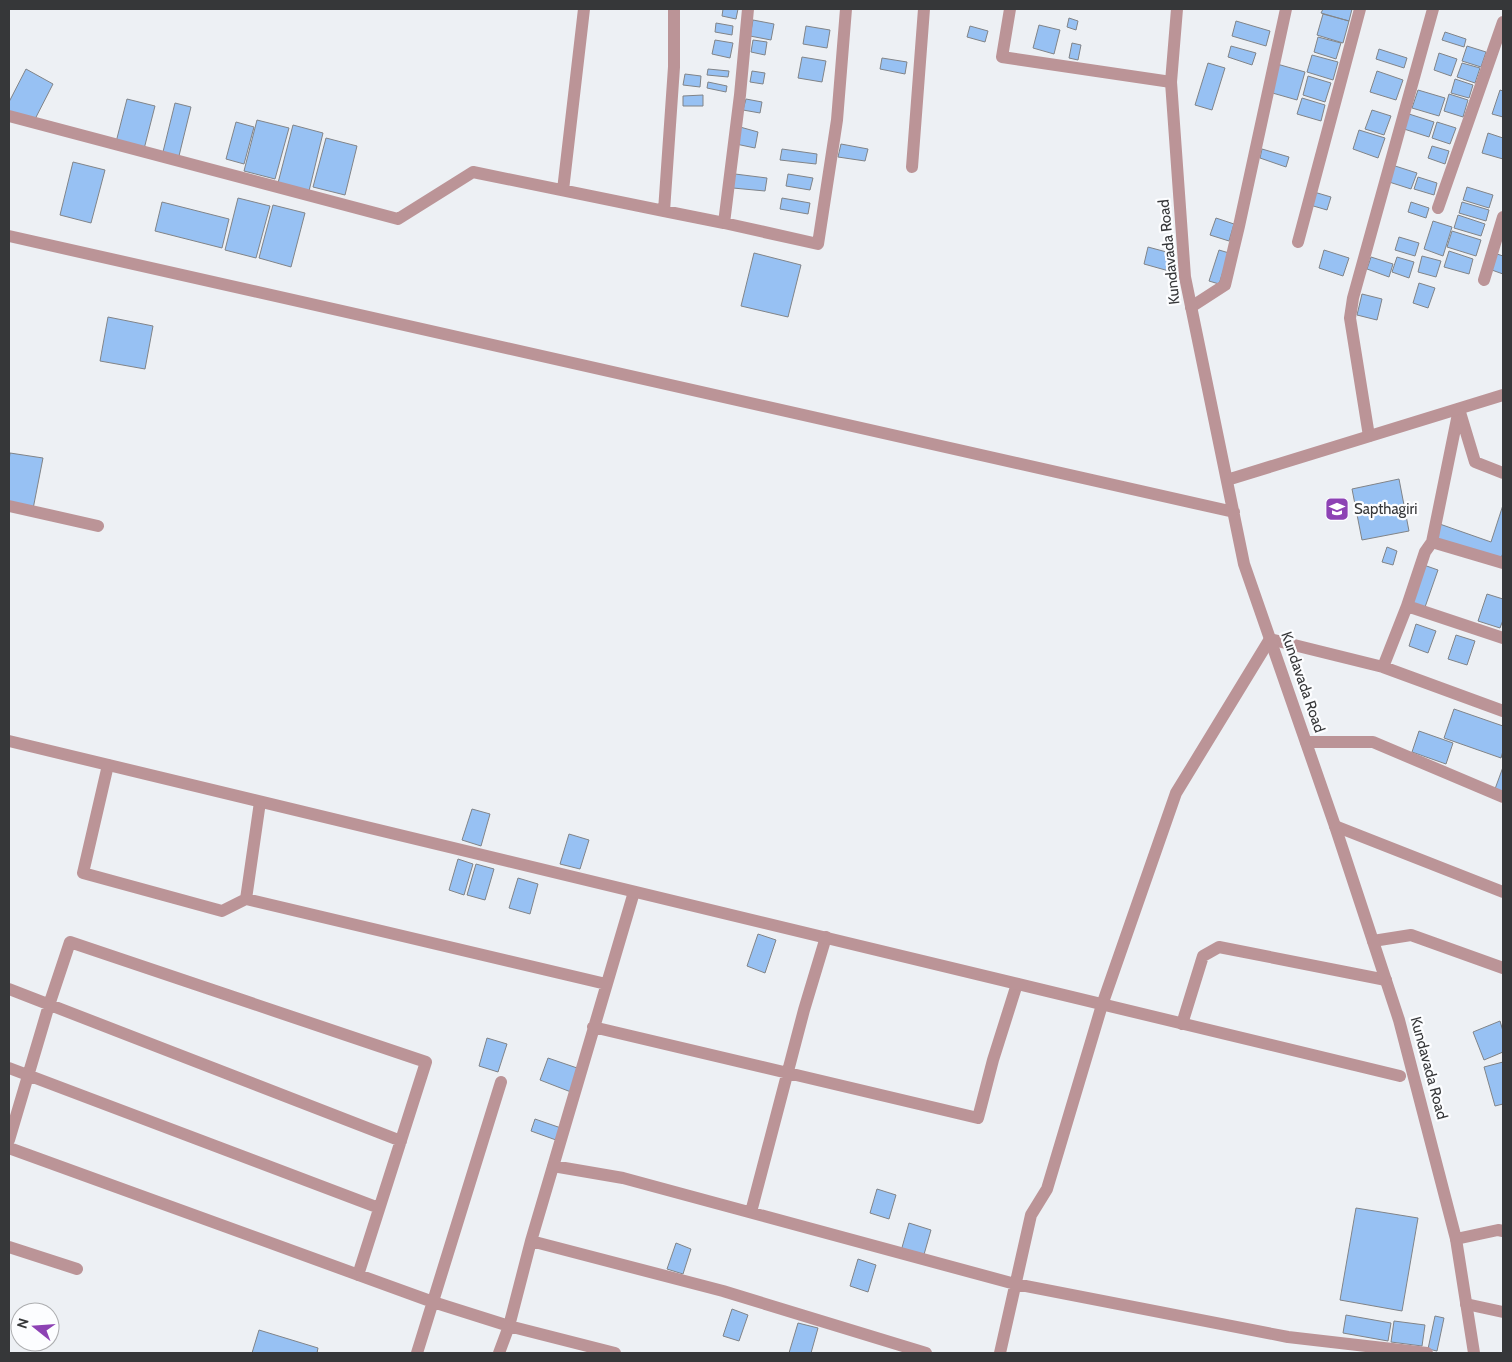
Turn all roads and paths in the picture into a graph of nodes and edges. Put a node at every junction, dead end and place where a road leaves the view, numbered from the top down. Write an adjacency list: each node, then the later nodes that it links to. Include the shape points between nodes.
1 (584, 9): 15 (street)
2 (674, 9): 17 (street, via 674,67)
3 (748, 9): 19 (street)
4 (846, 9): 19 (street, via 837,120 818,244)
5 (924, 9): 14 (street)
6 (1010, 9): 12 (street, via 1002,58)
7 (1177, 9): 12 (street, Kundavada Road)
8 (1286, 9): 23 (street, via 1225,285)
9 (1360, 9): 21 (street)
10 (1433, 9): 26 (street, via 1350,318)
11 (1503, 22): 16 (street)
12 (1171, 82): 23 (street, Kundavada Road, via 1185,277)
13 (9, 116): 15 (street, via 398,219 473,172)
14 (912, 167)
15 (563, 190): 17 (street)
16 (1438, 208)
17 (664, 212): 19 (street)
18 (1503, 217): 22 (street)
19 (724, 223)
20 (9, 236): 30 (street)
21 (1298, 242)
22 (1484, 280)
23 (1191, 307): 28 (street, Kundavada Road)
24 (1503, 395): 25 (street)
25 (1459, 409): 26 (street); 27 (street, via 1475,462); 32 (street)
26 (1369, 436): 28 (street)
27 (1503, 473)
28 (1227, 480): 30 (street, Kundavada Road)
29 (9, 506): 31 (street)
30 (1234, 512): 36 (street, Kundavada Road, via 1244,564)
31 (98, 526)
32 (1432, 542): 33 (street); 34 (street, via 1425,552)
33 (1503, 563)
34 (1407, 606): 35 (street); 37 (street)
35 (1503, 638)
36 (1270, 639): 37 (street); 40 (street, Kundavada Road); 55 (street, via 1176,793)
37 (1383, 667): 38 (street)
38 (1503, 711)
39 (9, 741): 41 (street)
40 (1306, 742): 42 (street, via 1374,742); 44 (street, Kundavada Road)
41 (108, 765): 43 (street); 47 (street, via 83,873 222,912)
42 (1503, 797)
43 (260, 802): 45 (street); 47 (street)
44 (1335, 826): 46 (street); 49 (street, Kundavada Road)
45 (634, 892): 48 (street); 52 (street)
46 (1503, 892)
47 (246, 899): 52 (street)
48 (826, 937): 53 (street); 60 (street)
49 (1373, 941): 50 (street, via 1411,934); 51 (street, Kundavada Road)
50 (1503, 968)
51 (1386, 980): 57 (street, via 1218,947 1203,956); 71 (street, Kundavada Road)
52 (606, 984): 58 (street)
53 (1018, 984): 55 (street); 60 (street, via 978,1118)
54 (9, 989): 56 (street)
55 (1102, 1004): 57 (street); 76 (street, via 1047,1189 1031,1215)
56 (48, 1005): 61 (street); 65 (street); 65 (street, via 70,942 426,1062)
57 (1182, 1024): 62 (street)
58 (594, 1027): 60 (street); 67 (street)
59 (9, 1068): 61 (street)
60 (788, 1074): 69 (street)
61 (29, 1075): 64 (street); 68 (street)
62 (1400, 1076)
63 (501, 1082): 77 (street)
64 (9, 1140)
65 (401, 1142): 68 (street)
66 (9, 1148): 75 (street)
67 (553, 1166): 69 (street, via 623,1178); 72 (street)
68 (380, 1208): 75 (street)
69 (751, 1212): 76 (street)
70 (1503, 1231): 71 (street)
71 (1456, 1239): 78 (street, Kundavada Road)
72 (531, 1241): 80 (street); 84 (street, via 724,1290)
73 (9, 1247): 74 (street)
74 (77, 1269)
75 (358, 1275): 77 (street)
76 (1015, 1284): 85 (street); 86 (street, via 1288,1337)
77 (433, 1302): 80 (street); 81 (street)
78 (1466, 1304): 79 (street); 87 (street, Kundavada Road)
79 (1503, 1312)
80 (509, 1326): 82 (street); 83 (street)
81 (417, 1353)
82 (499, 1353)
83 (616, 1353)
84 (926, 1353)
85 (1000, 1353)
86 (1427, 1353)
87 (1474, 1353)

